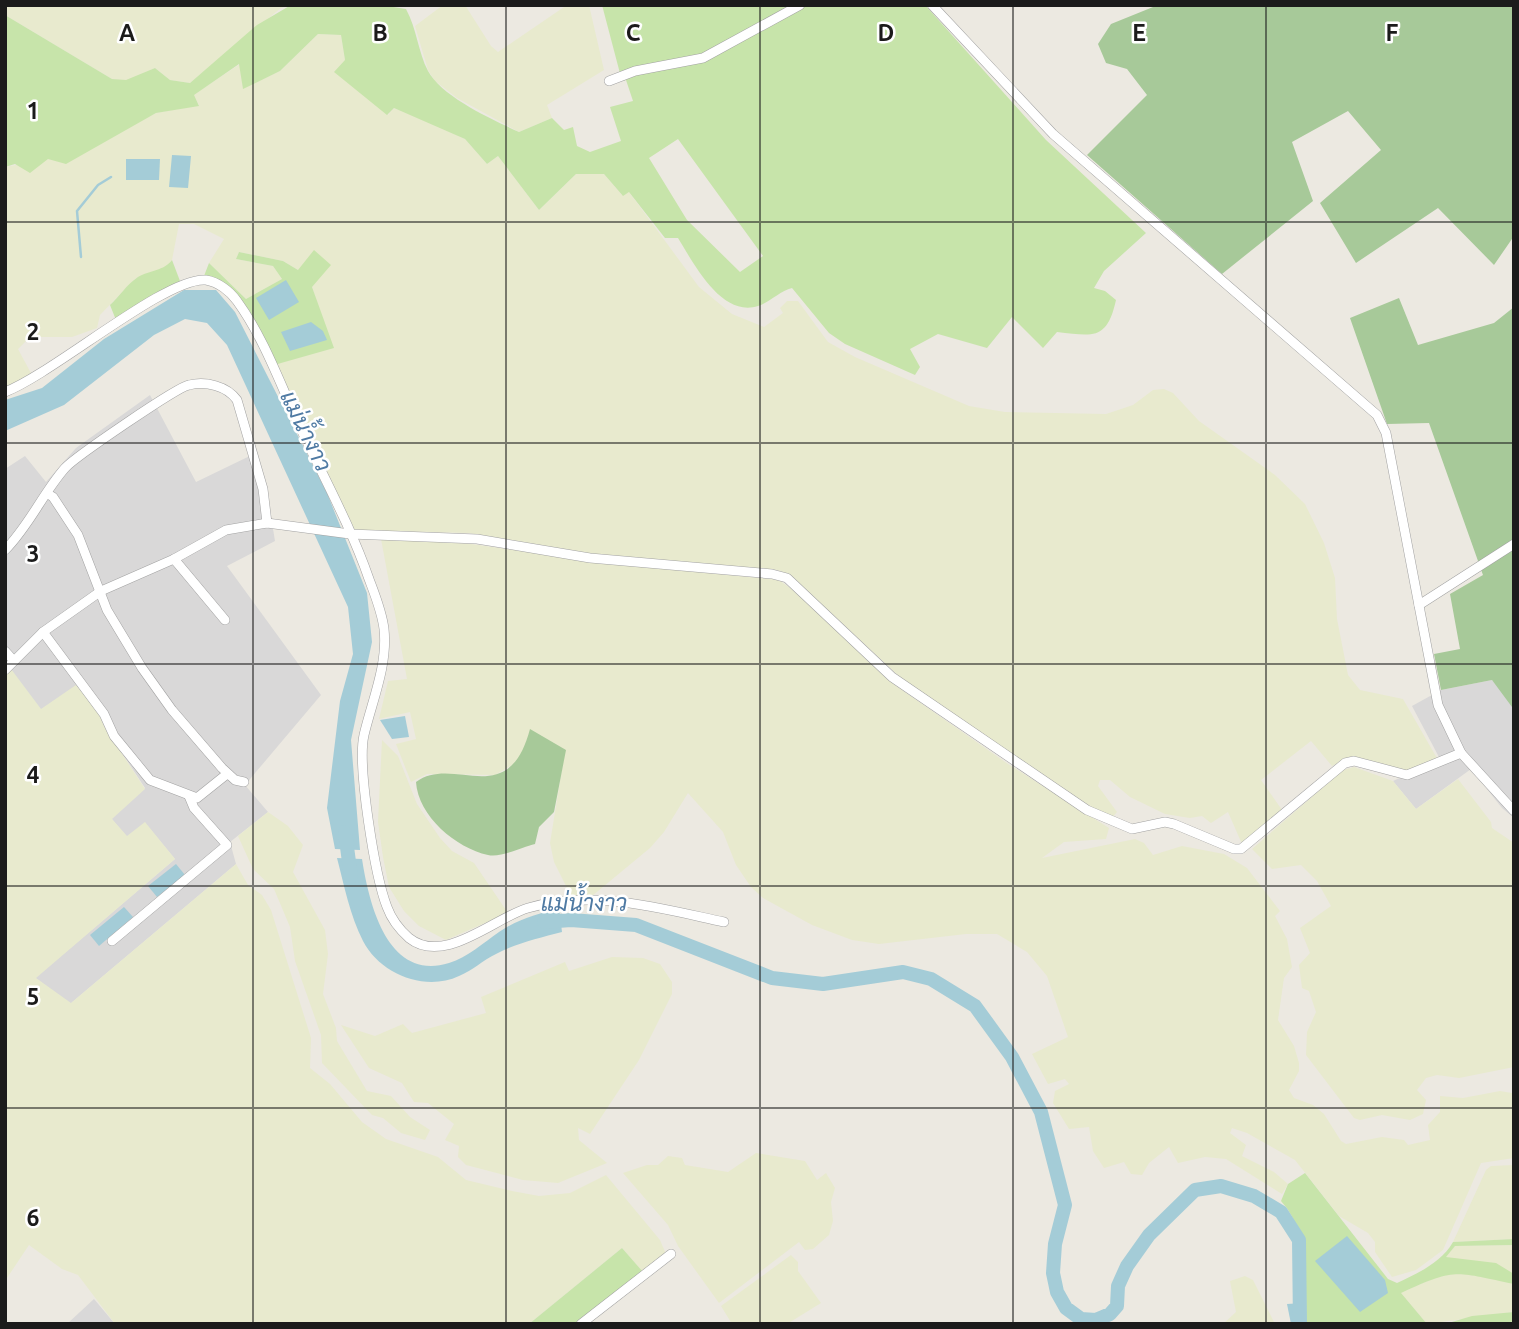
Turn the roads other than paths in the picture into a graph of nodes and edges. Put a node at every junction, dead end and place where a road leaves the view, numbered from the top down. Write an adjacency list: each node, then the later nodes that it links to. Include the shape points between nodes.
1 (800, 5): 3 (street, via 703,58 635,71)
2 (932, 5): 12 (street, via 1053,134 1377,415 1386,433)
3 (609, 81)
4 (5, 391): 7 (street, via 49,370 165,292 192,281 216,283 238,301)
5 (48, 494): 6 (street, via 78,455 172,393 202,384 216,386 237,400 263,489); 9 (street); 11 (street, via 78,535)
6 (267, 523): 7 (street); 10 (street, via 226,530)
7 (352, 534): 18 (street, via 477,539 590,558 787,578 892,677 1087,810 1132,829 1165,822 1241,849 1345,763 1354,761 1407,775); 23 (street, via 384,628 378,684 364,736 367,811 386,905 410,938 429,947 442,946 523,910 582,900 637,903)
8 (1514, 544): 12 (street)
9 (5, 550)
10 (174, 559): 11 (street); 13 (street)
11 (101, 591): 14 (street); 19 (street, via 107,610 142,668)
12 (1419, 605): 18 (street, via 1438,705)
13 (225, 620)
14 (43, 632): 16 (street); 21 (street, via 150,780)
15 (5, 651): 16 (street)
16 (14, 661): 17 (street)
17 (5, 670)
18 (1461, 753): 22 (street)
19 (227, 774): 20 (street); 21 (street, via 197,798)
20 (244, 782)
21 (189, 796): 24 (street, via 194,808 228,845)
22 (1514, 811)
23 (724, 922)
24 (112, 941)
25 (671, 1254): 26 (street)
26 (581, 1324)

